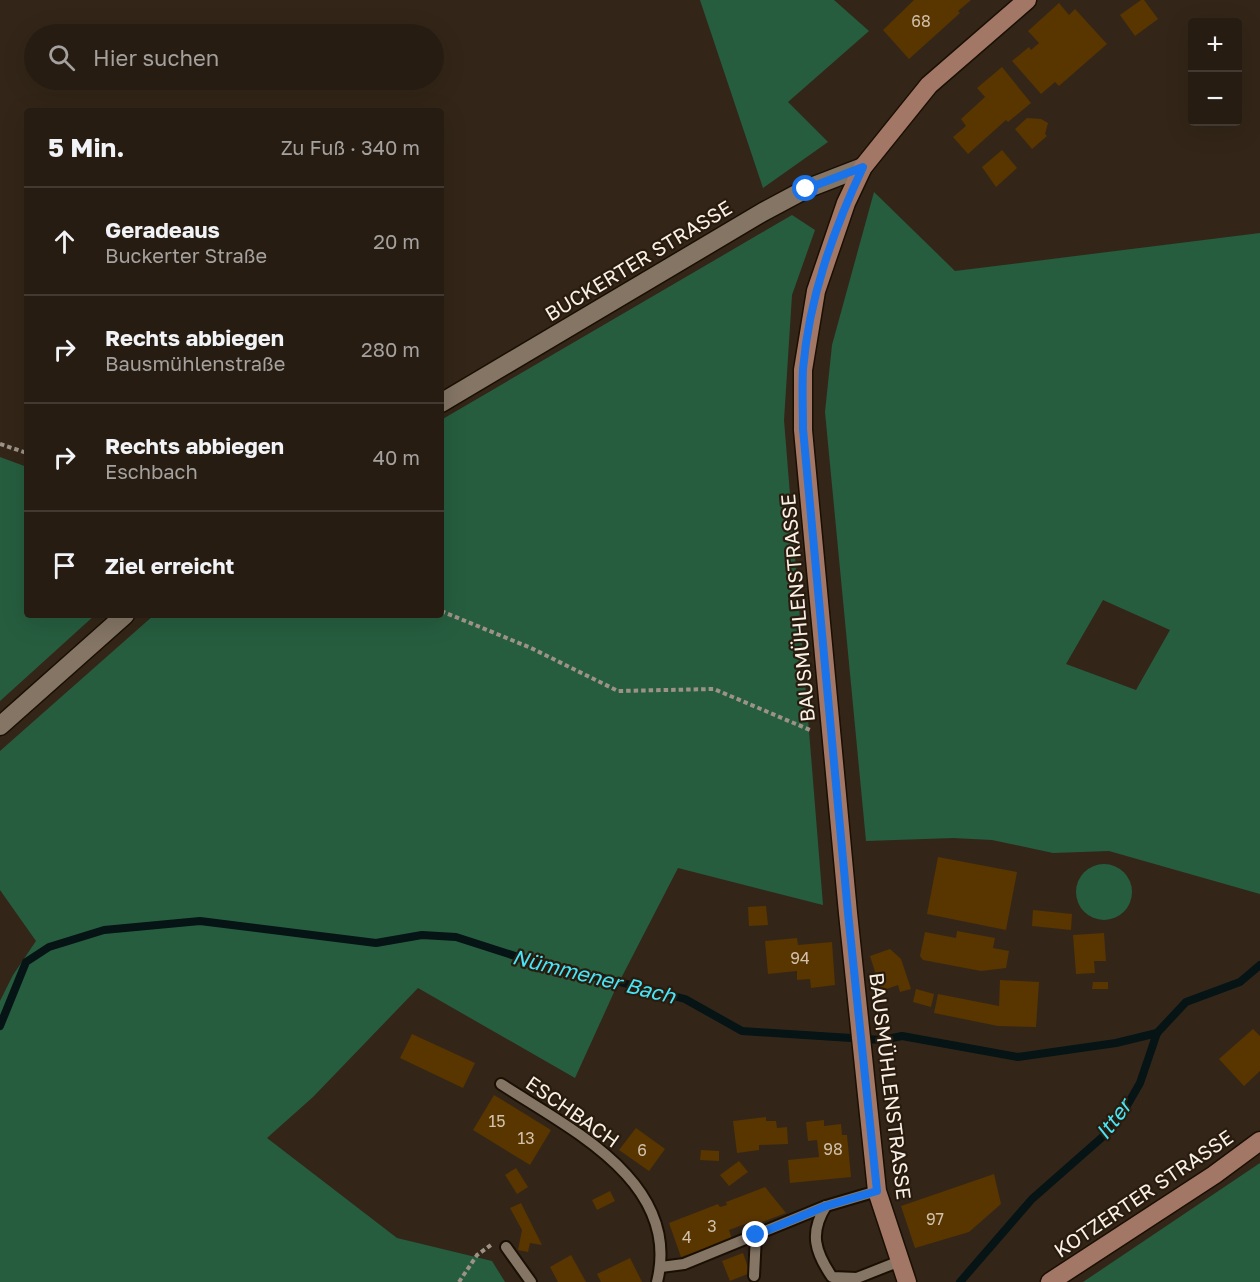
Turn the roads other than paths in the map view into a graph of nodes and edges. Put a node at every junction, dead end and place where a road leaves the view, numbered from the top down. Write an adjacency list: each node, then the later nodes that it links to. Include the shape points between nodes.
1 (1027, 0): 2 (street, BAUSMÜHLENSTRASSE, via 929,85)
2 (863, 167): 3 (street, BUCKERTER STRASSE, via 806,189 763,213); 8 (street, BAUSMÜHLENSTRASSE, via 846,203 816,291 803,370 803,429)
3 (444, 401)
4 (122, 618): 5 (street)
5 (0, 726)
6 (501, 1084): 13 (lane, ESCHBACH, via 604,1151 639,1188 661,1242)
7 (1260, 1141): 18 (street, KOTZERTER STRASSE)
8 (877, 1191): 9 (lane); 12 (street, BAUSMÜHLENSTRASSE)
9 (826, 1206): 10 (lane); 12 (lane, via 817,1220 814,1239 820,1259 832,1277 857,1278)
10 (756, 1235): 13 (lane, via 684,1264); 14 (lane)
11 (506, 1247): 15 (lane)
12 (900, 1261): 17 (street, BAUSMÜHLENSTRASSE)
13 (661, 1267): 16 (lane, ESCHBACH)
14 (754, 1276)
15 (531, 1282)
16 (657, 1282)
17 (907, 1282)
18 (1050, 1282)

